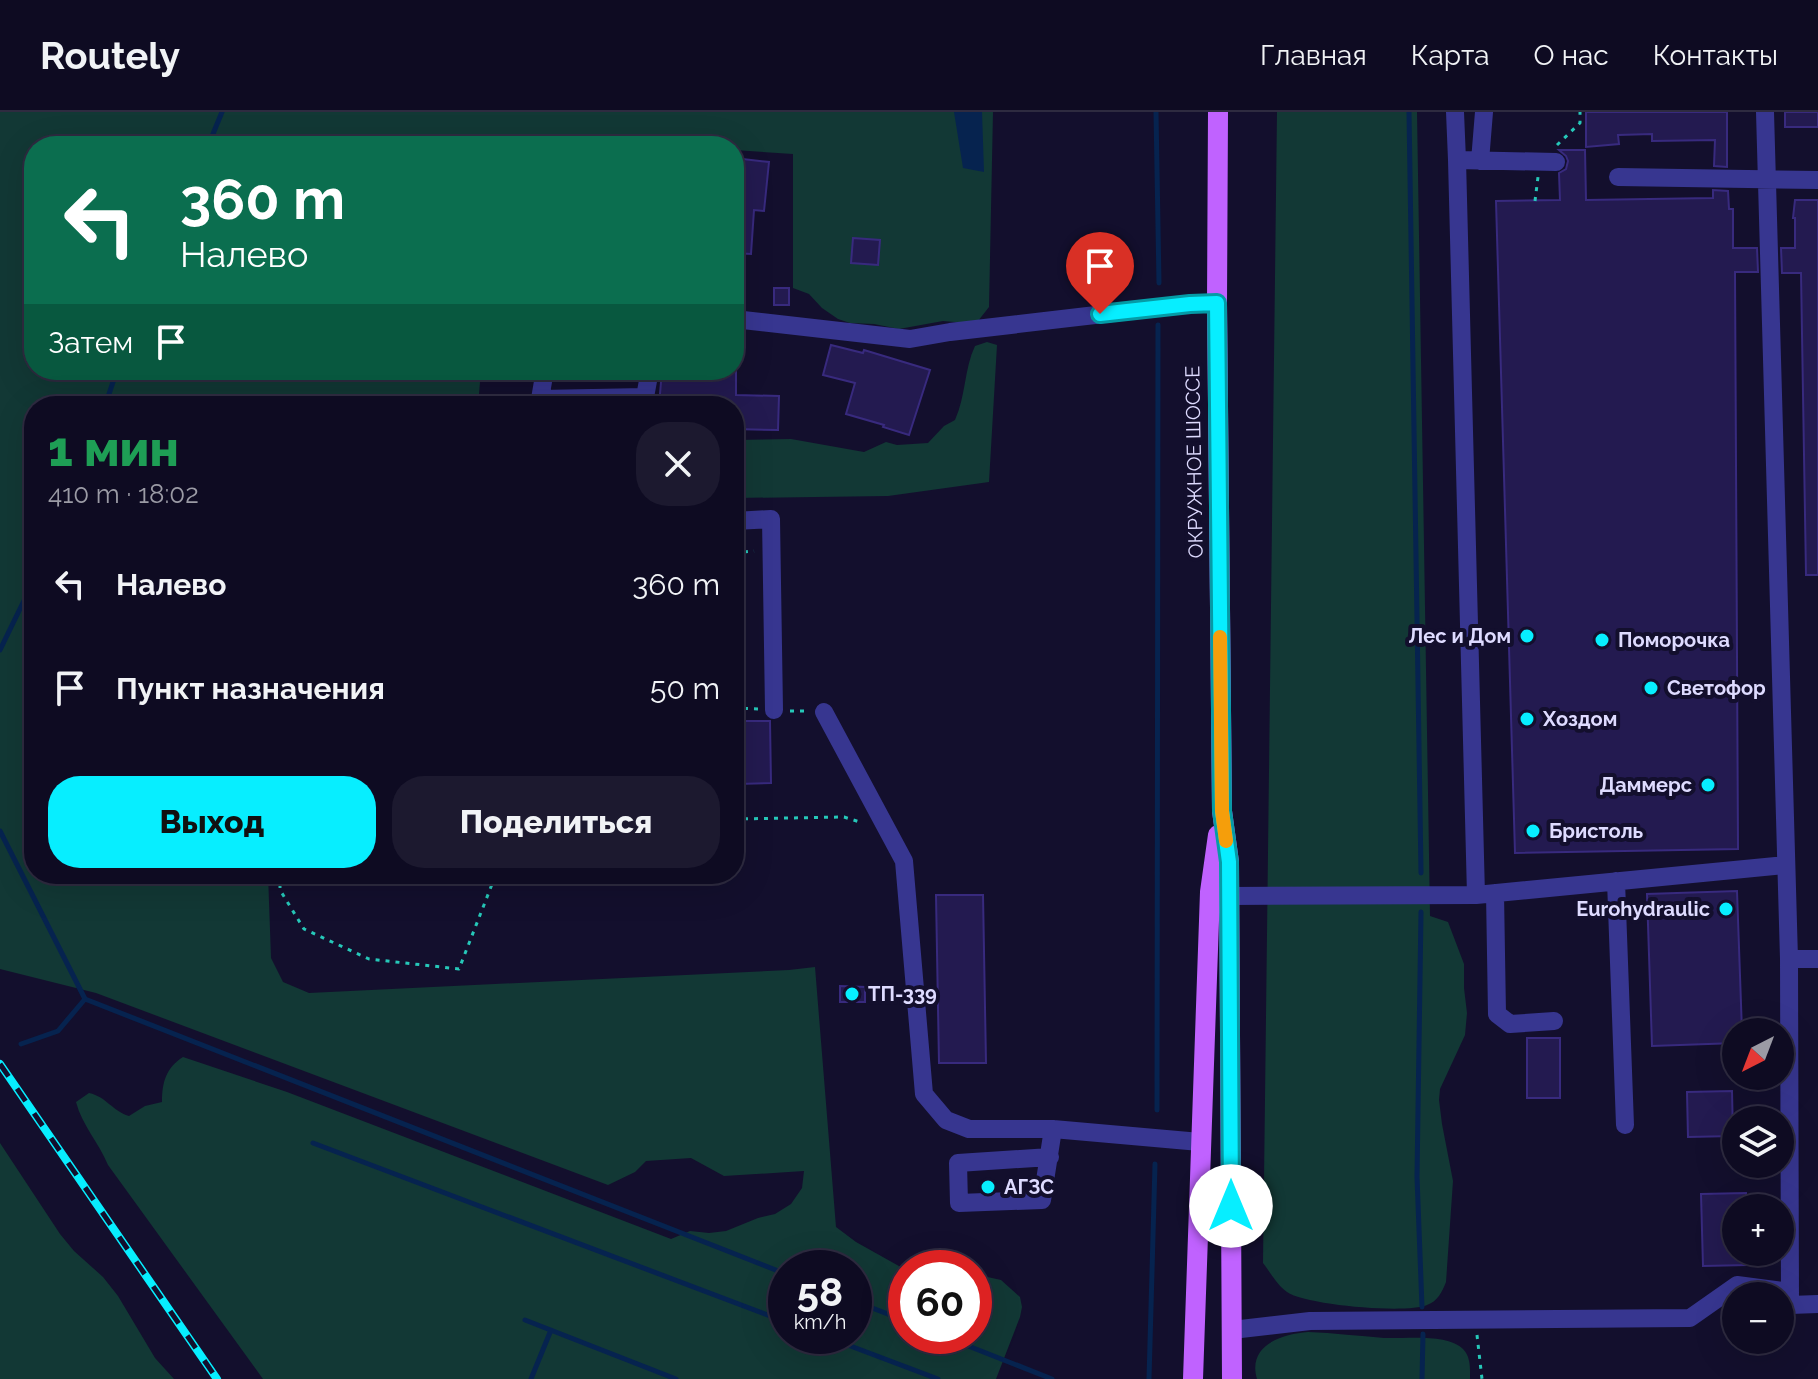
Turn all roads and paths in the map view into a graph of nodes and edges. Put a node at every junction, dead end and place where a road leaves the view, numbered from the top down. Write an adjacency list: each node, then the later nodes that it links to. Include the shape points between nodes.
1 (1218, 112): 13 (main road, ОКРУЖНОЕ ШОССЕ)
2 (1455, 112): 6 (lane)
3 (1484, 112): 7 (lane)
4 (1580, 112): 8 (path, via 1580,123)
5 (1765, 112): 10 (lane)
6 (1457, 160): 7 (lane); 26 (lane)
7 (1480, 161): 8 (lane)
8 (1547, 162): 12 (path)
9 (1618, 177): 10 (lane)
10 (1767, 178): 11 (lane); 21 (lane)
11 (1818, 180)
12 (1535, 201)
13 (1217, 303): 14 (lane, via 910,339); 18 (main road, ОКРУЖНОЕ ШОССЕ)
14 (744, 320)
15 (744, 520): 16 (lane, via 771,519)
16 (774, 710)
17 (824, 712): 20 (lane)
18 (1222, 811): 27 (main road, ОКРУЖНОЕ ШОССЕ); 33 (main road, ОКРУЖНОЕ ШОССЕ, via 1210,892)
19 (744, 819): 20 (path, via 844,817)
20 (889, 833): 32 (lane, via 904,861 924,1094 946,1120 969,1129)
21 (1786, 865): 22 (lane); 28 (lane)
22 (1616, 881): 25 (lane); 31 (lane)
23 (280, 884): 24 (path, via 304,929 369,959 459,969)
24 (492, 884)
25 (1495, 893): 26 (lane); 30 (lane, via 1497,1014 1510,1024)
26 (1476, 895): 27 (lane)
27 (1229, 896): 40 (main road, ОКРУЖНОЕ ШОССЕ)
28 (1789, 959): 29 (lane); 35 (lane)
29 (1818, 959)
30 (1554, 1021)
31 (1625, 1125)
32 (1053, 1129): 33 (lane); 34 (lane)
33 (1200, 1142): 41 (main road, ОКРУЖНОЕ ШОССЕ)
34 (1050, 1157): 34 (lane, via 958,1163 959,1203 1042,1200)
35 (1790, 1282)
36 (1722, 1296): 39 (lane, via 1690,1318)
37 (1818, 1304): 38 (lane)
38 (1794, 1305)
39 (1473, 1320): 40 (lane, via 1310,1321); 43 (path)
40 (1232, 1330): 42 (main road, ОКРУЖНОЕ ШОССЕ)
41 (1193, 1379)
42 (1232, 1379)
43 (1482, 1379)

